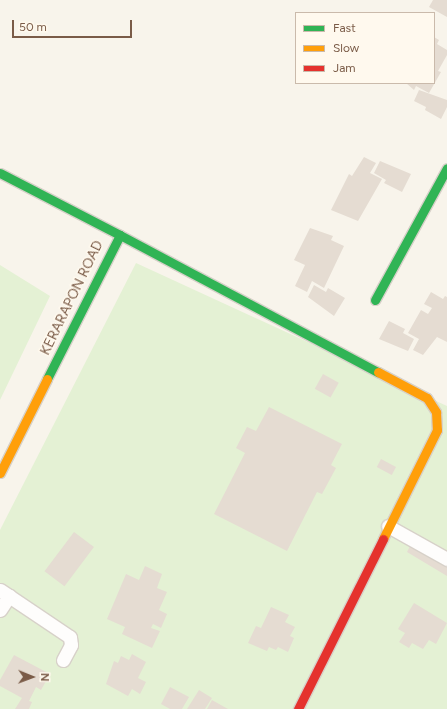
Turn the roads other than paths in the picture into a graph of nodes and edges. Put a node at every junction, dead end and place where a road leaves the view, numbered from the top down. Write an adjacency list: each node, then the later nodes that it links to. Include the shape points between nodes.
1 (447, 168): 4 (street)
2 (0, 173): 3 (street, KERARAPON ROAD)
3 (120, 235): 5 (street, KERARAPON ROAD); 6 (street, via 430,402 438,419 437,430)
4 (375, 300)
5 (0, 473)
6 (388, 526): 7 (street); 11 (street)
7 (447, 559)
8 (5, 593): 9 (street); 10 (street, via 70,637 70,645)
9 (0, 610)
10 (63, 660)
11 (298, 709)

